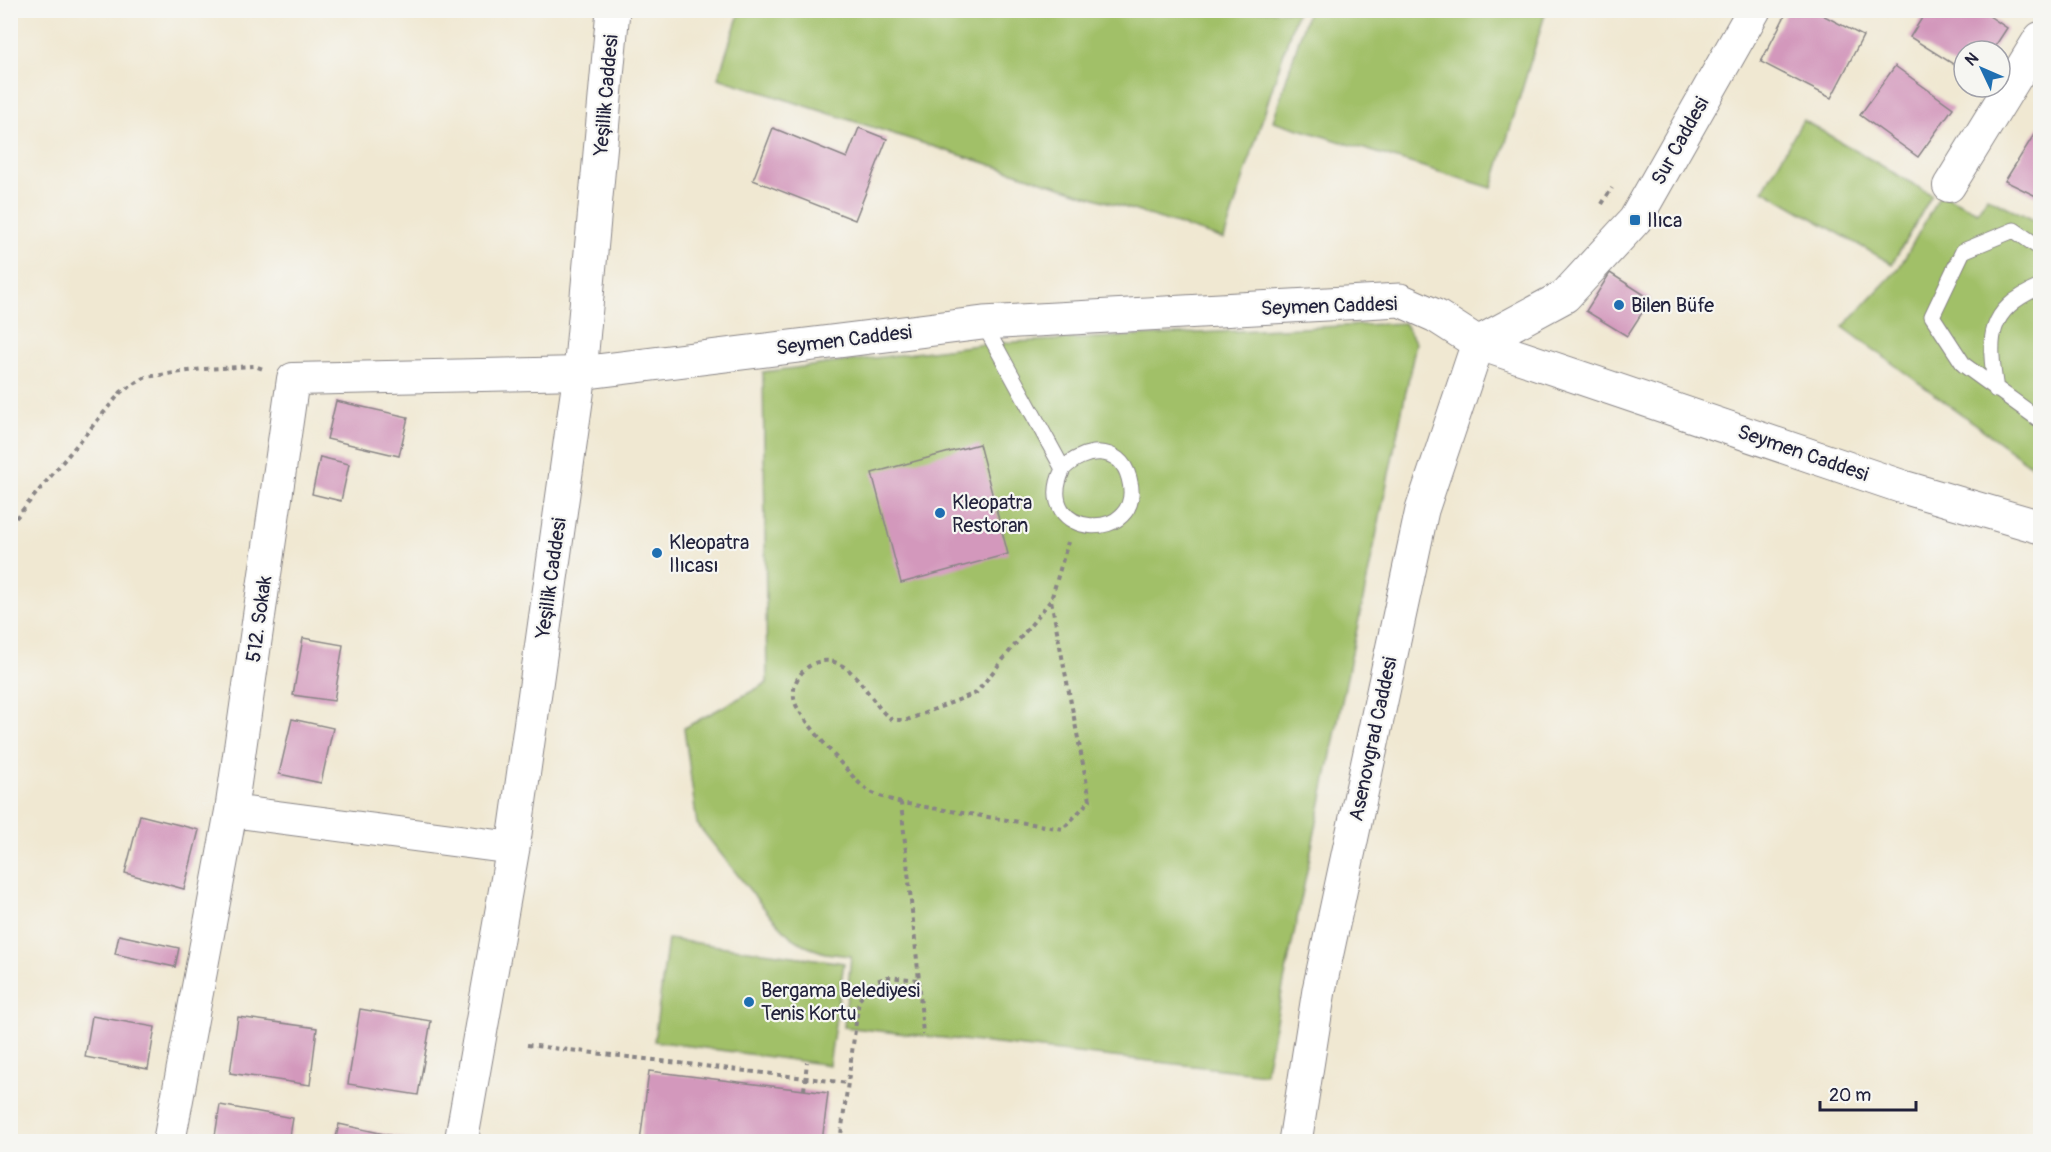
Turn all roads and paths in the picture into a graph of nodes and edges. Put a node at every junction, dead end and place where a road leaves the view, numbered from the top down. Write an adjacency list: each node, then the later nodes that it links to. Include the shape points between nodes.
1 (613, 10): 11 (main road, Yeşillik Caddesi)
2 (1754, 10): 10 (main road, Sur Caddesi, via 1635,220 1565,296)
3 (2040, 38): 5 (street)
4 (1615, 184): 6 (path)
5 (1949, 186)
6 (1597, 212)
7 (2040, 248): 13 (lane, via 2014,230 1963,251 1932,316 1964,365)
8 (2040, 287): 13 (lane, via 2018,297 1998,316 1990,355)
9 (983, 322): 10 (main road, Seymen Caddesi, via 1400,300 1436,316); 11 (main road, Seymen Caddesi); 15 (lane)
10 (1478, 343): 18 (main road, Seymen Caddesi, via 1892,483); 35 (main road, Asenovgrad Caddesi, via 1422,510 1319,990)
11 (580, 372): 12 (street); 22 (main road, Yeşillik Caddesi)
12 (293, 380): 17 (path, via 255,366 146,377 121,392); 21 (street, 512. Sokak)
13 (1996, 390): 14 (lane)
14 (2040, 420)
15 (1063, 469): 16 (lane, via 1057,481 1059,504); 16 (lane, via 1084,453 1109,455 1128,473 1131,486 1130,499 1118,518 1097,527)
16 (1074, 522): 19 (path)
17 (10, 525)
18 (2040, 527)
19 (1051, 600): 20 (path, via 1090,800 1063,829); 20 (path, via 976,693 907,720 887,716 839,663 818,661 801,673 794,693 801,714 866,789)
20 (901, 803): 23 (path)
21 (231, 811): 22 (street); 30 (street, 512. Sokak)
22 (513, 848): 31 (main road, Yeşillik Caddesi)
23 (919, 980): 24 (path); 28 (path, via 888,977 876,981 859,1000)
24 (923, 1035)
25 (527, 1045): 27 (path)
26 (807, 1062): 27 (path)
27 (806, 1078): 28 (path); 29 (path)
28 (848, 1083): 34 (path)
29 (804, 1090)
30 (169, 1142)
31 (461, 1142)
32 (512, 1142): 33 (path, via 513,1138)
33 (528, 1142)
34 (840, 1142)
35 (1295, 1142)

